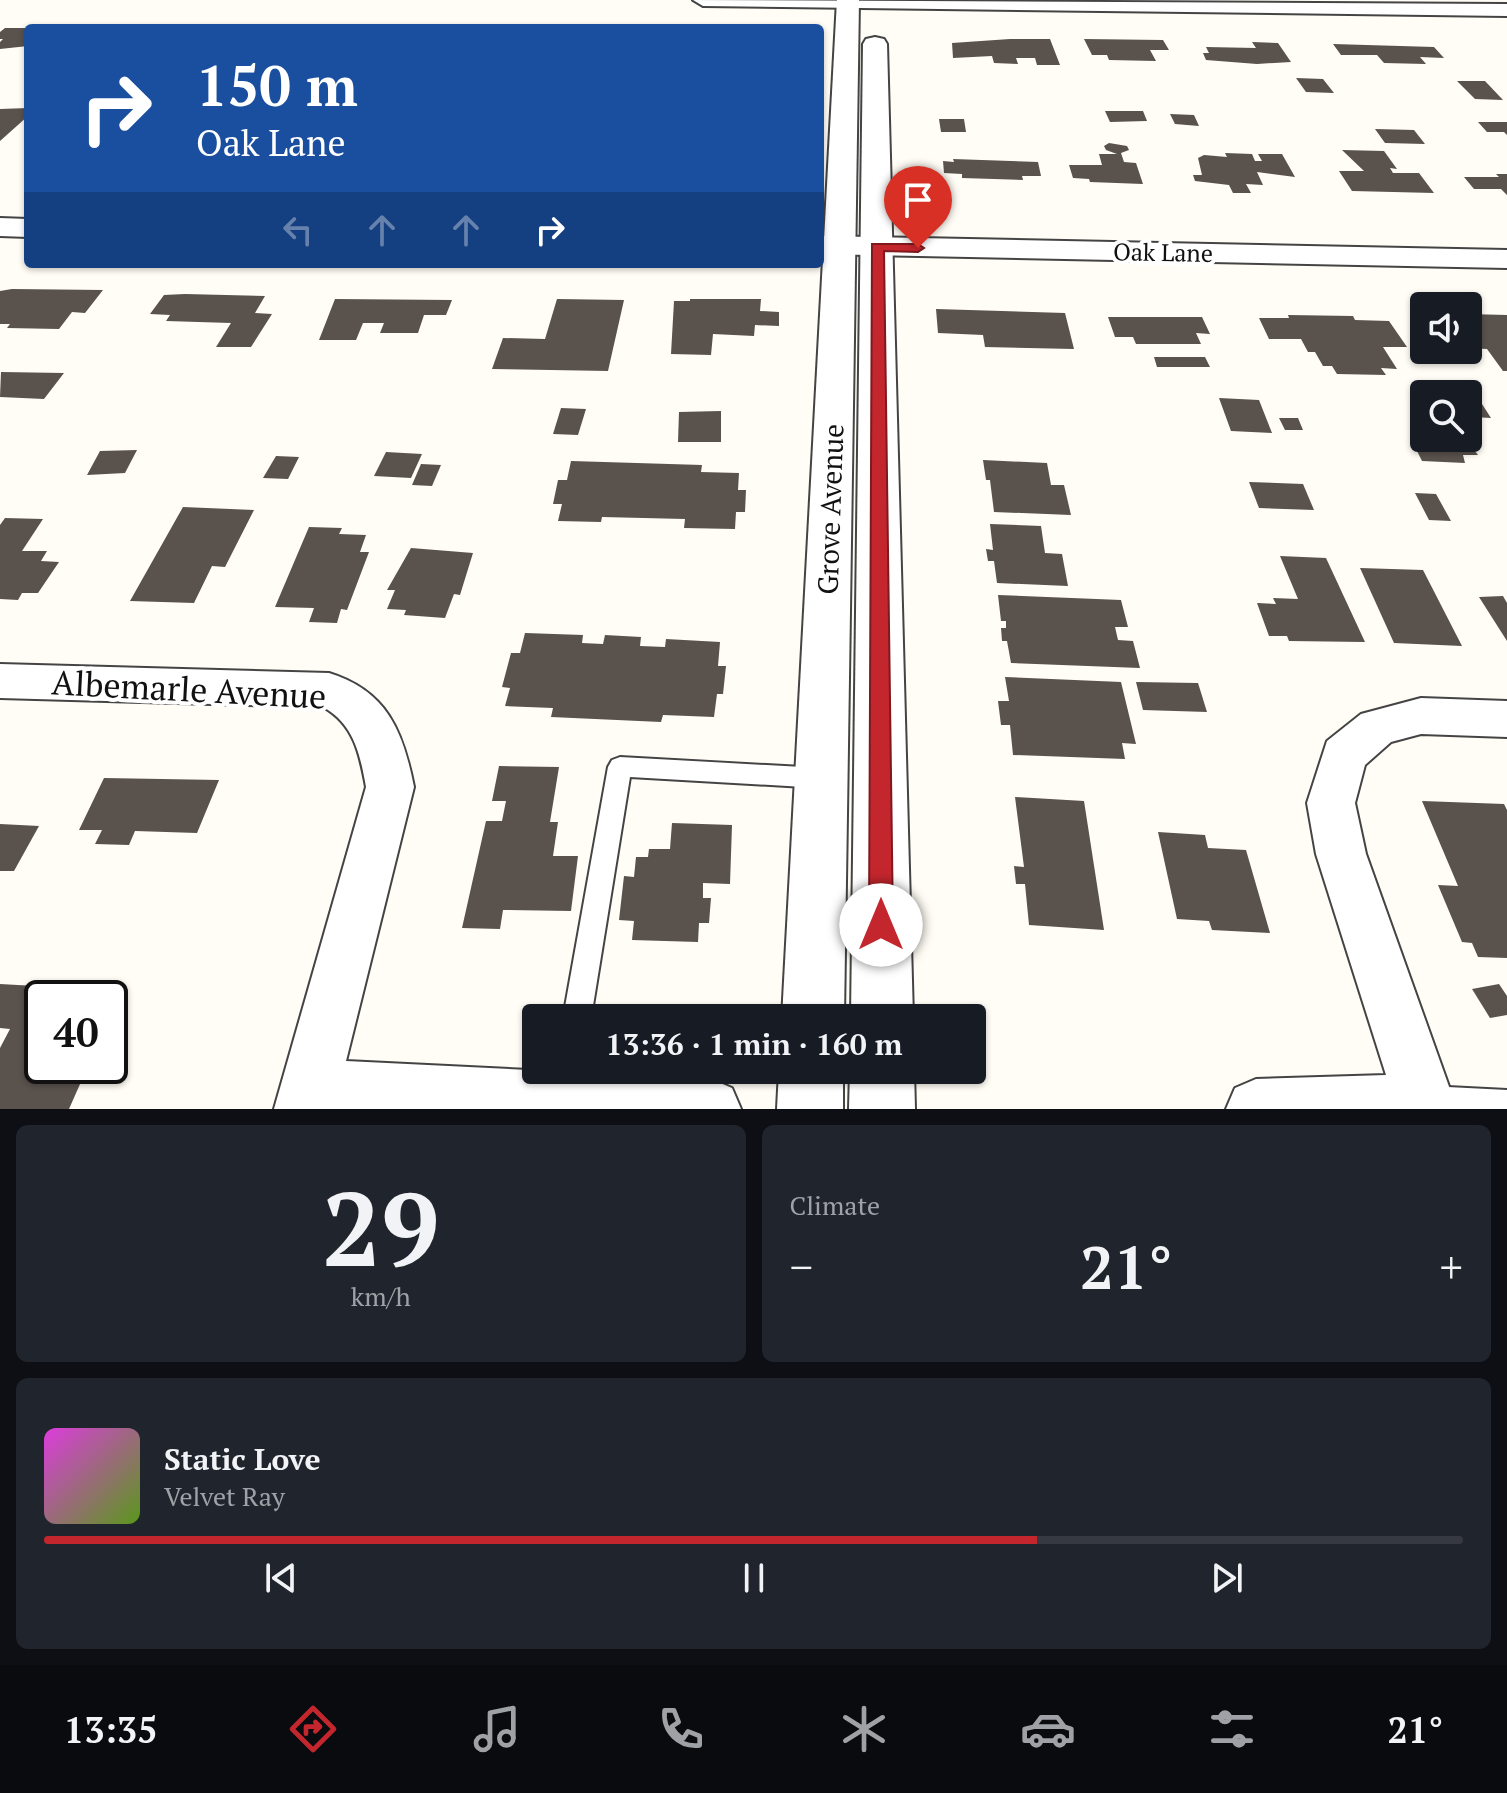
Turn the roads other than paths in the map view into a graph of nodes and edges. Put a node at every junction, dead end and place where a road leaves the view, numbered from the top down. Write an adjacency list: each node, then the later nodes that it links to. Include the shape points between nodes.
1 (703, 0): 2 (street)
2 (861, 2): 3 (street); 6 (street, Grove Avenue)
3 (1507, 10)
4 (0, 227): 5 (street)
5 (24, 228)
6 (845, 246): 7 (street, Oak Lane); 10 (street, Grove Avenue); 13 (street, Grove Avenue)
7 (1507, 259)
8 (0, 681): 17 (street, Albemarle Avenue, via 329,690 351,698 383,748 390,787)
9 (1507, 719): 18 (street, via 1421,716 1377,727 1344,755 1331,803 1341,854)
10 (821, 778): 11 (lane, via 620,767); 12 (street, Grove Avenue)
11 (579, 1004)
12 (813, 1004)
13 (881, 1004)
14 (811, 1084): 21 (street)
15 (882, 1084): 22 (street)
16 (566, 1086): 17 (street); 20 (street)
17 (307, 1099)
18 (1425, 1105): 19 (lane); 23 (street)
19 (1507, 1105)
20 (711, 1109)
21 (810, 1109)
22 (882, 1109)
23 (1256, 1109)

